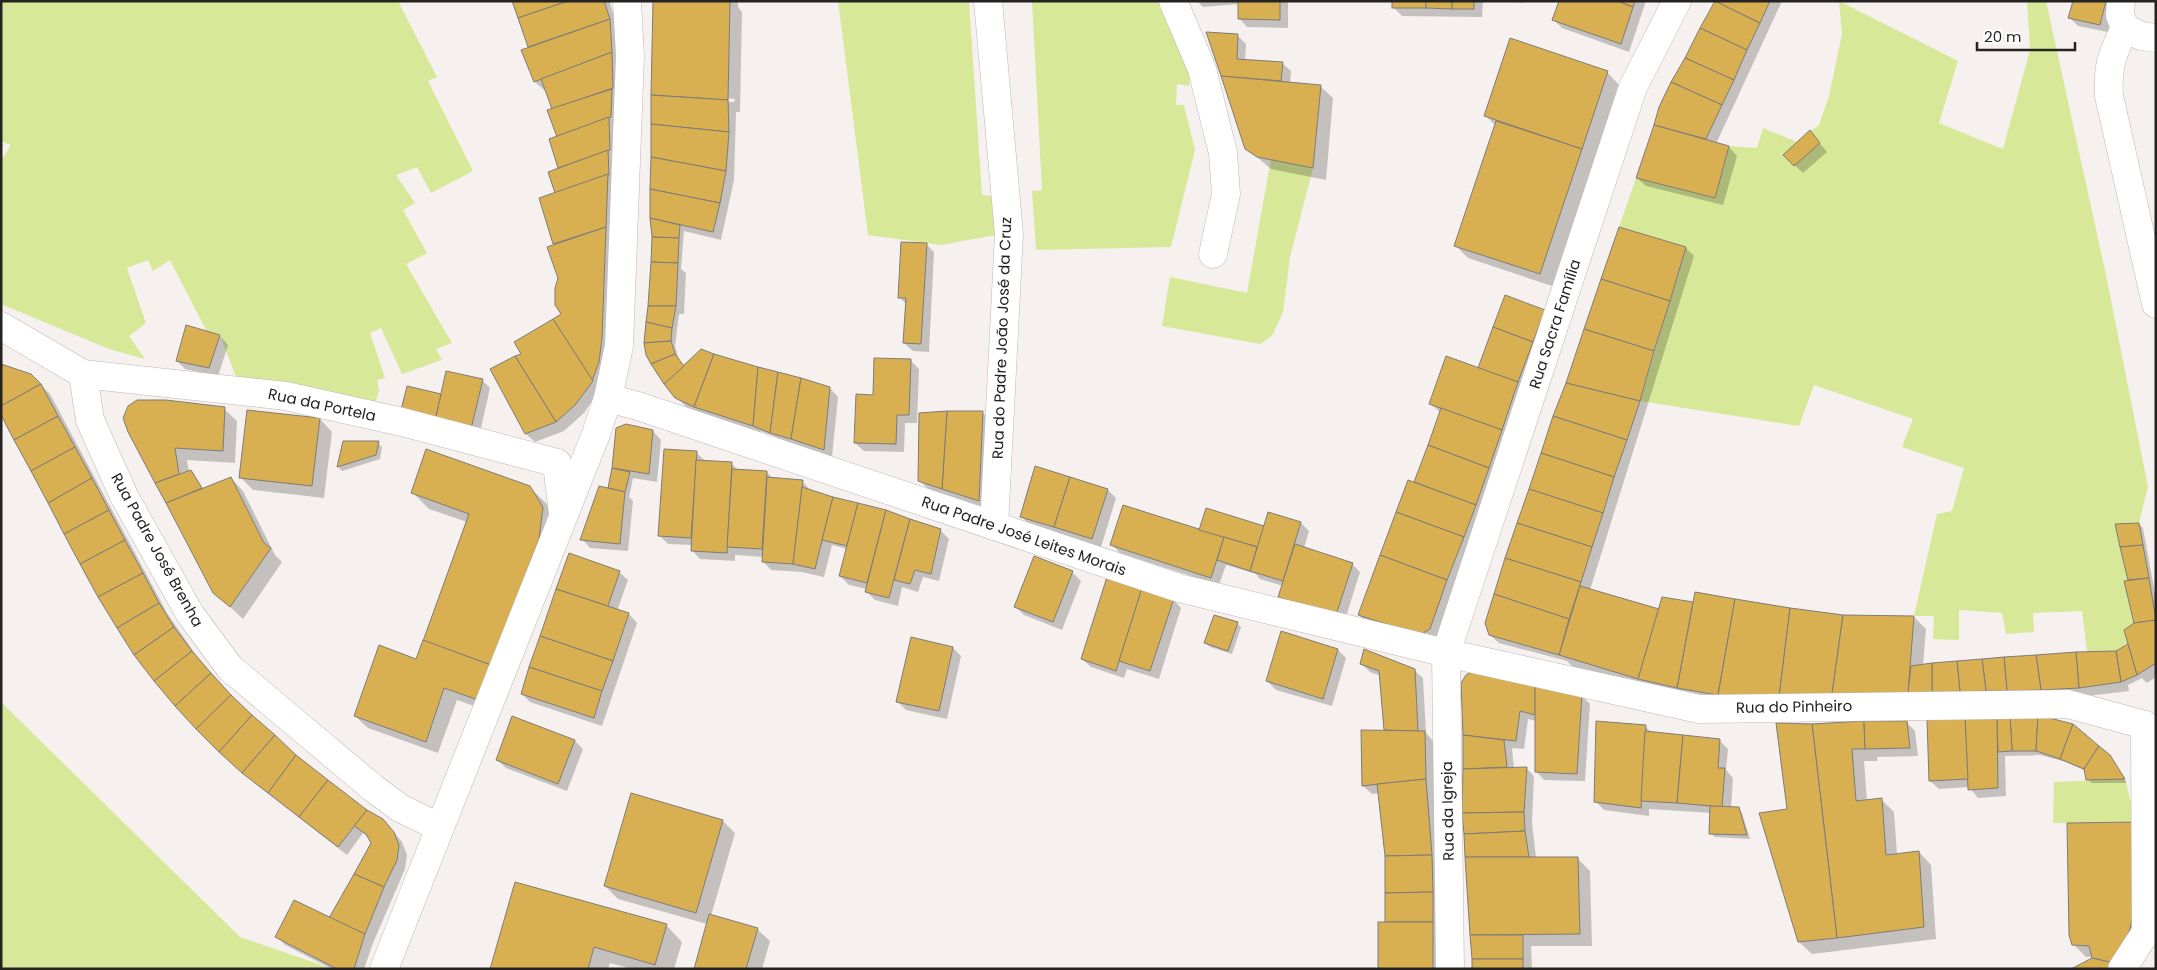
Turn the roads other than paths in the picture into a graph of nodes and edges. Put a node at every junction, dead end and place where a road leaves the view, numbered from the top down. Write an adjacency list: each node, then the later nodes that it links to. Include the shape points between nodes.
1 (627, 1): 12 (street, via 630,56 619,346)
2 (988, 1): 16 (street, Rua do Padre João José da Cruz, via 1009,234)
3 (1173, 1): 8 (street, via 1202,69 1223,154 1226,194)
4 (1677, 1): 17 (street, Rua Sacra Família, via 1634,87)
5 (2121, 1): 6 (street, via 2120,15)
6 (2125, 28): 7 (street, via 2141,36); 9 (street, via 2113,50 2108,72 2109,96)
7 (2156, 38)
8 (1213, 254)
9 (2156, 304)
10 (1, 326): 11 (street)
11 (83, 374): 14 (street, Rua da Portela, via 286,396 402,422); 19 (street, Rua Padre José Brenha, via 90,420 124,496 190,614 230,668 373,788 400,808)
12 (608, 398): 13 (street); 16 (street, Rua Padre José Leites Morais)
13 (596, 434): 14 (street); 15 (street)
14 (556, 463): 15 (street)
15 (563, 514): 19 (street)
16 (994, 526): 17 (street, Rua Padre José Leites Morais, via 1179,588)
17 (1446, 653): 18 (street, Rua do Pinheiro, via 1699,709 2068,704); 21 (street, Rua da Igreja)
18 (2150, 720): 22 (street, via 2146,932)
19 (439, 827): 20 (street)
20 (384, 969)
21 (1450, 969)
22 (2122, 969)

